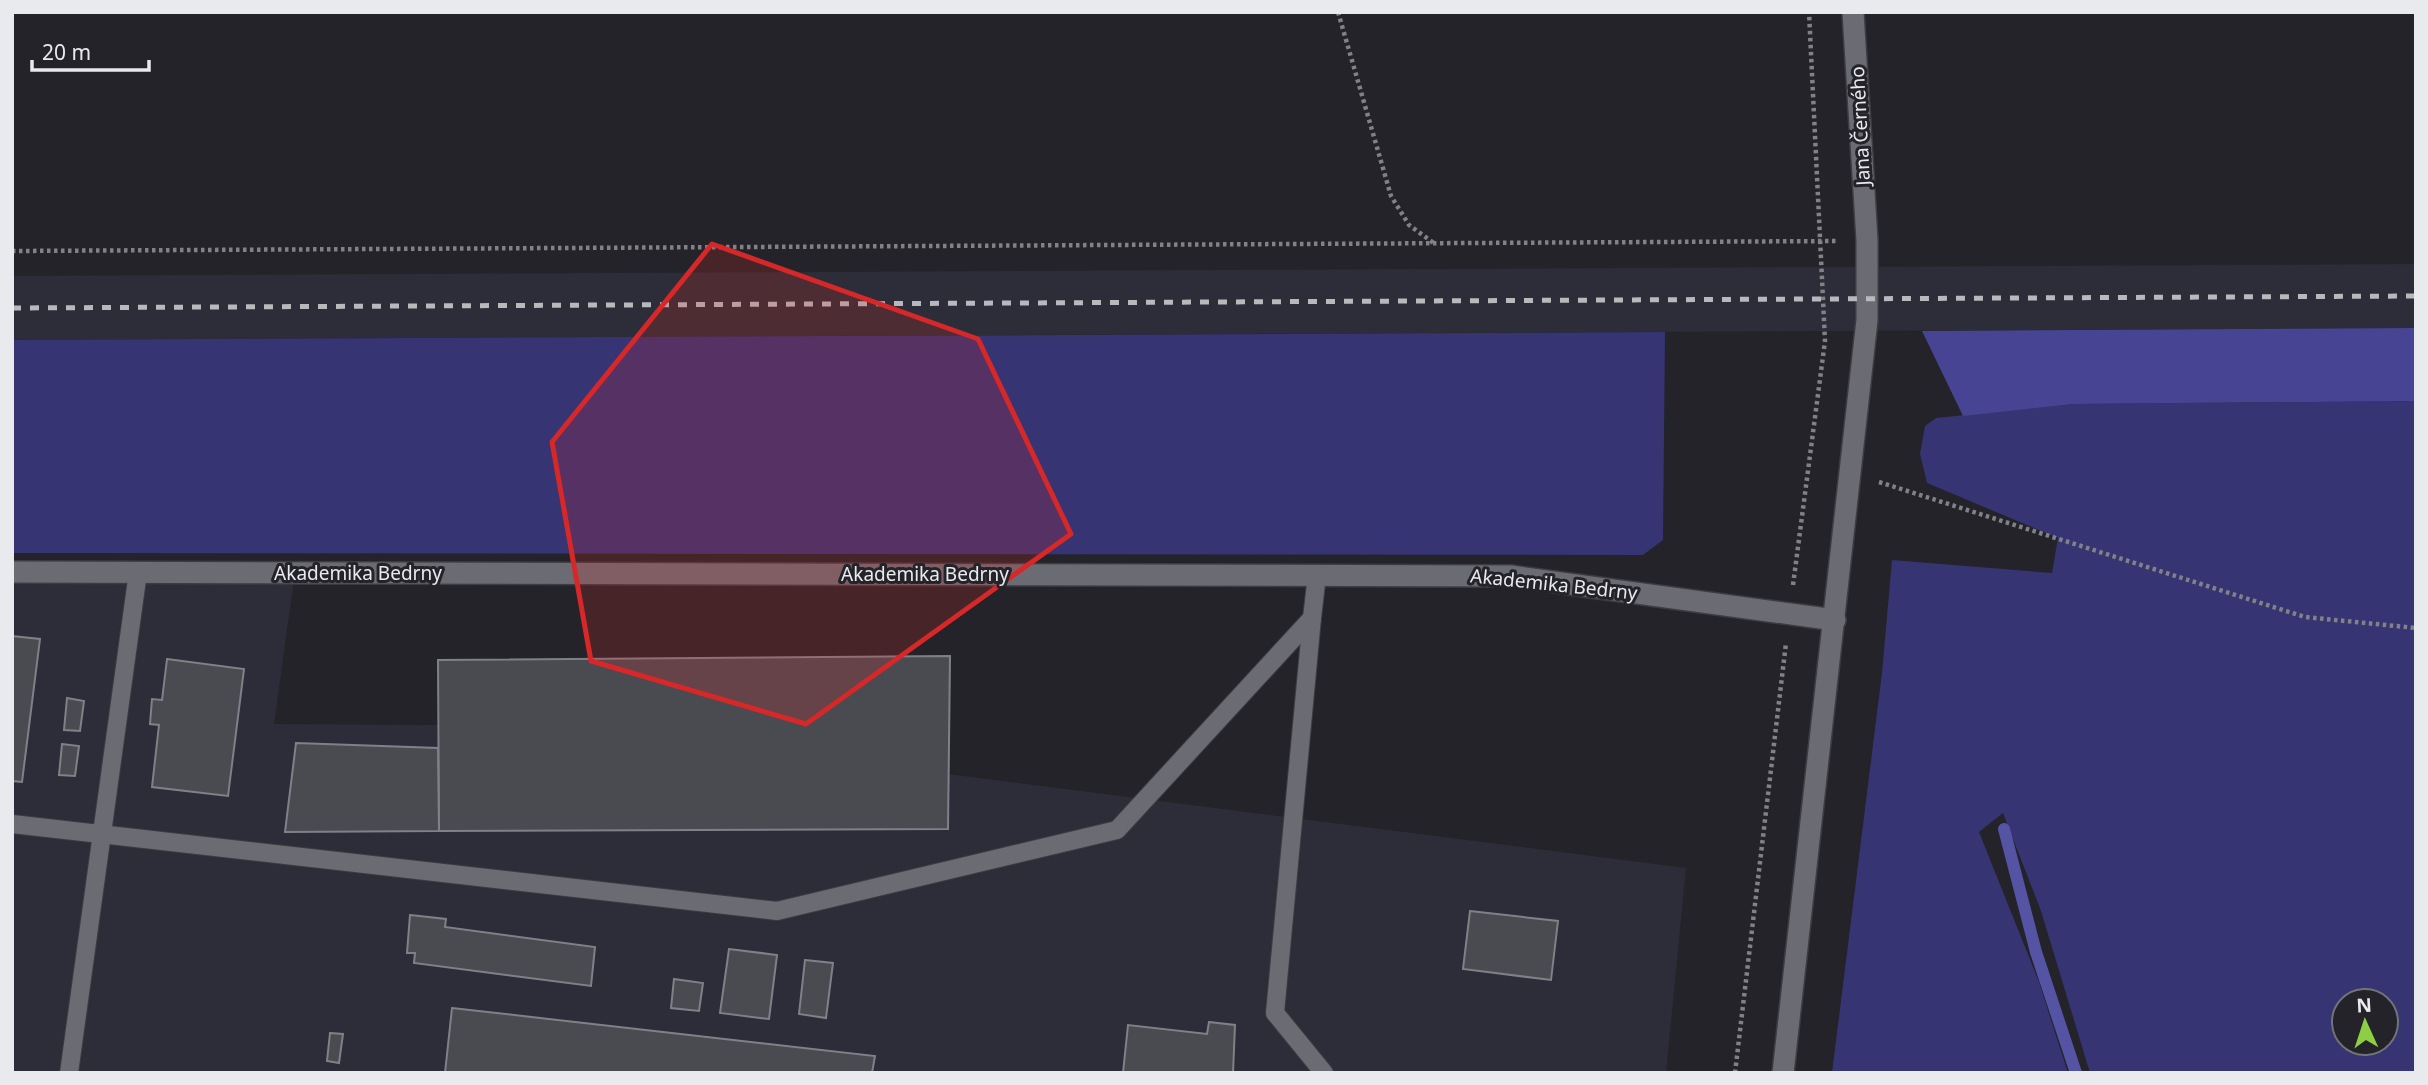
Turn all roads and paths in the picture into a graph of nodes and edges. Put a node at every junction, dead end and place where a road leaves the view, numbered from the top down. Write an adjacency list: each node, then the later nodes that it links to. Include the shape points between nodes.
1 (1338, 12): 6 (path, via 1391,196 1409,225)
2 (1809, 12): 5 (path)
3 (1853, 12): 4 (street, Jana Černého)
4 (1867, 240): 5 (path); 8 (street, Jana Černého, via 1867,320)
5 (1820, 242): 6 (path); 12 (path, via 1825,341)
6 (1435, 244): 7 (path)
7 (12, 251)
8 (1851, 473): 14 (street); 15 (path, via 2305,617)
9 (12, 572): 10 (street, Akademika Bedrny)
10 (138, 572): 11 (street, Akademika Bedrny); 17 (lane)
11 (1317, 575): 12 (street, Akademika Bedrny, via 1511,576); 13 (lane)
12 (1789, 614): 14 (street, Akademika Bedrny); 20 (path)
13 (1312, 618): 17 (lane, via 1117,830 777,911); 19 (lane, via 1275,1013)
14 (1835, 620): 21 (street)
15 (2416, 628)
16 (12, 824): 17 (lane)
17 (102, 835): 18 (lane)
18 (69, 1073)
19 (1324, 1073)
20 (1735, 1073)
21 (1783, 1073)

